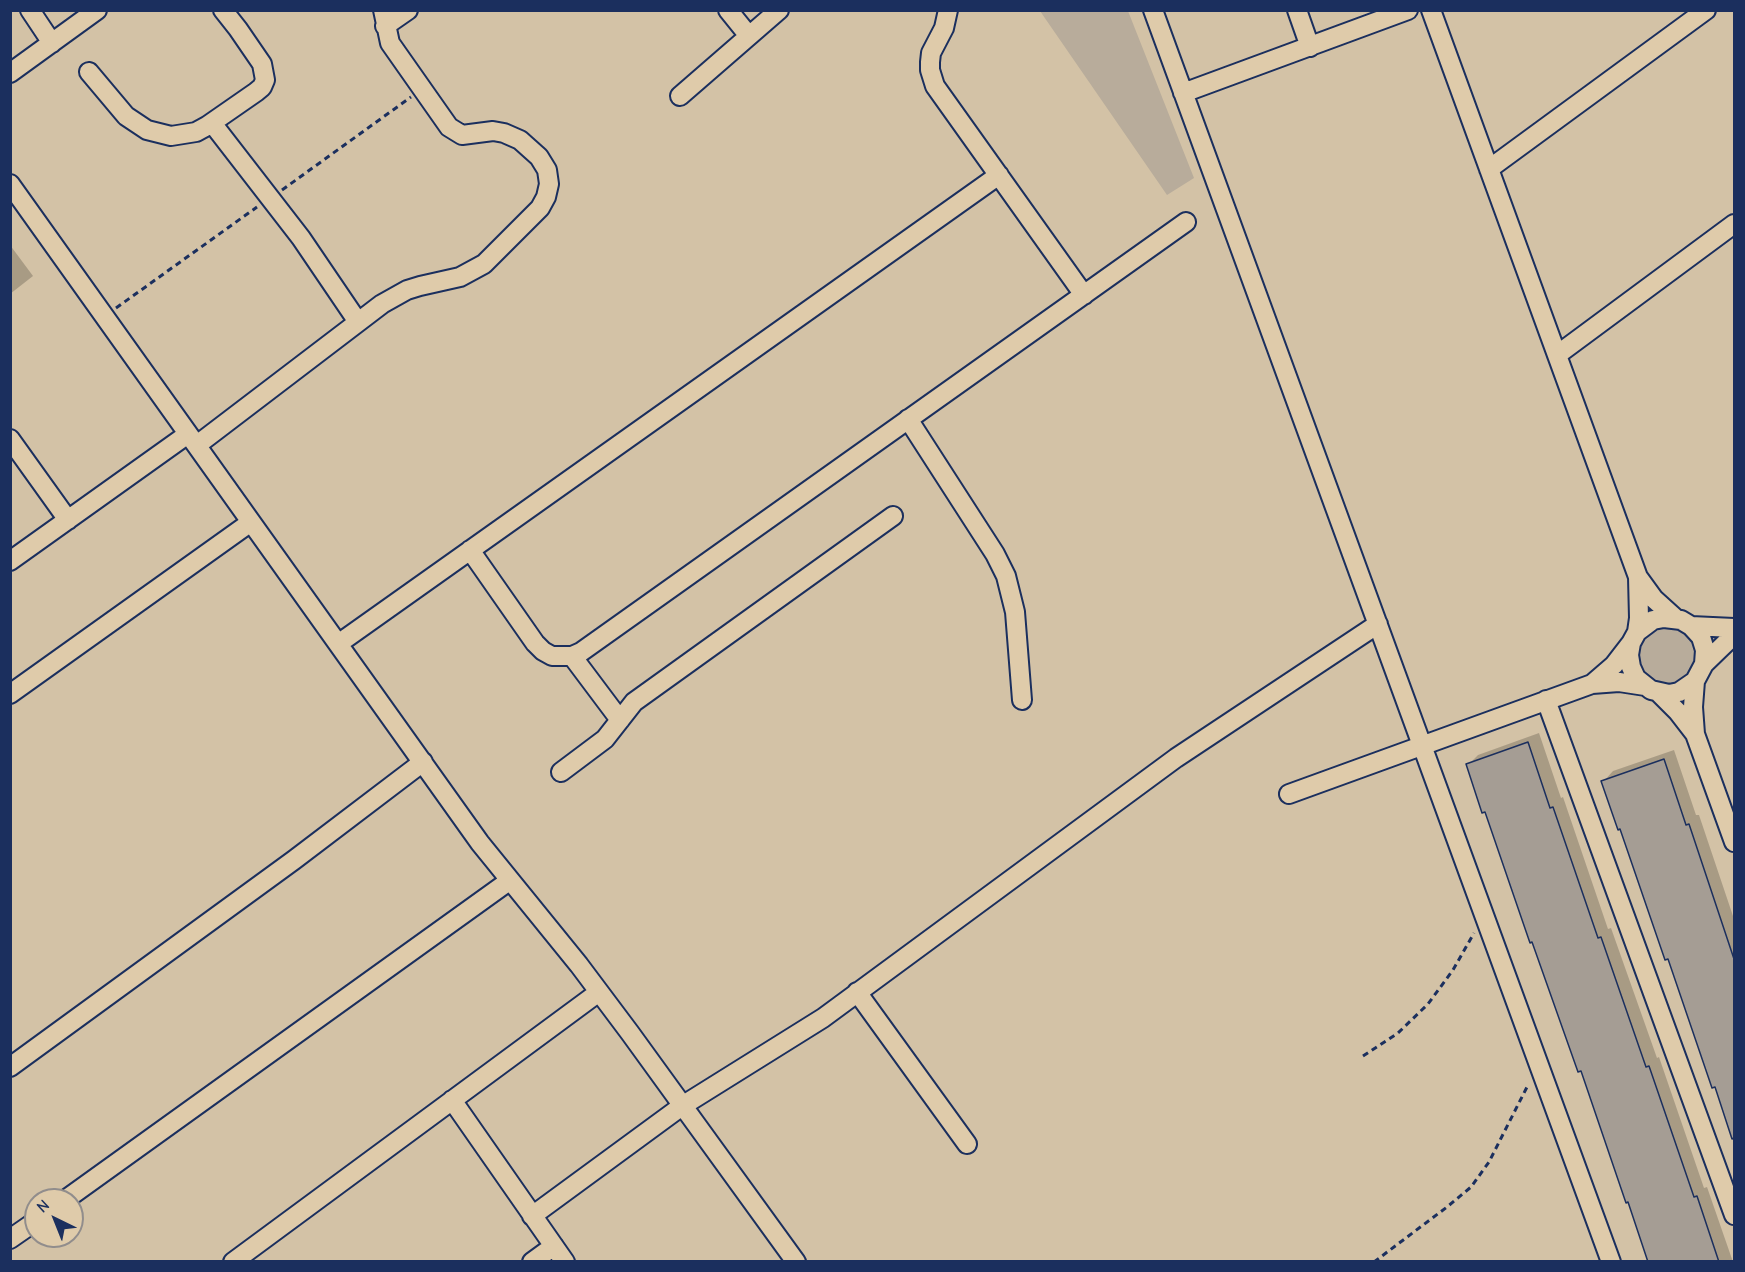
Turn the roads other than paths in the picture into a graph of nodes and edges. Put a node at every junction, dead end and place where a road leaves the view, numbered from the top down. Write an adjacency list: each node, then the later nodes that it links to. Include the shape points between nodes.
1 (30, 10): 15 (street)
2 (97, 10): 15 (street)
3 (223, 10): 21 (street, via 262,64 265,80 256,92)
4 (408, 10): 13 (street)
5 (728, 10): 14 (street)
6 (779, 10): 14 (street)
7 (948, 10): 23 (street, via 931,53 932,79)
8 (1153, 10): 19 (street)
9 (1297, 10): 16 (street)
10 (1408, 10): 16 (street)
11 (1431, 10): 22 (street)
12 (1706, 10): 22 (street)
13 (384, 18): 28 (street, via 395,52 449,127 462,135 493,131 520,140 544,163 549,184 540,208 484,264 460,277 407,291)
14 (749, 36): 20 (street)
15 (52, 43): 18 (street)
16 (1310, 47): 19 (street)
17 (89, 72): 21 (street, via 126,116 147,130 184,135)
18 (10, 73)
19 (1183, 93): 40 (street)
20 (680, 96)
21 (212, 123): 28 (street, via 295,230)
22 (1489, 169): 29 (street)
23 (999, 175): 27 (street); 36 (street)
24 (10, 184): 32 (street)
25 (1186, 222): 27 (street)
26 (1734, 224): 29 (street)
27 (1084, 295): 30 (street)
28 (358, 322): 32 (street)
29 (1557, 355): 38 (street)
30 (908, 419): 45 (street); 51 (street, via 1006,576 1015,612)
31 (10, 439): 34 (street)
32 (193, 440): 34 (street); 35 (street)
33 (893, 516): 53 (street, via 634,702)
34 (68, 520): 37 (street)
35 (251, 522): 44 (street); 50 (street)
36 (470, 550): 44 (street); 45 (street, via 535,643 552,656)
37 (10, 561)
38 (1638, 577): 39 (street, via 1654,599); 43 (street)
39 (1683, 622): 41 (street); 43 (street, via 1653,620); 46 (street, via 1701,637)
40 (1378, 624): 55 (street); 62 (street, via 1176,758)
41 (1734, 628)
42 (1734, 635): 46 (street)
43 (1634, 637): 48 (street, via 1614,665); 49 (street, via 1629,655 1631,667 1636,678)
44 (338, 644): 56 (street)
45 (572, 656): 53 (street)
46 (1704, 664): 47 (street)
47 (1695, 681): 49 (street, via 1679,692); 54 (street)
48 (1592, 684): 49 (street, via 1619,682); 52 (street)
49 (1652, 690): 54 (street, via 1678,712)
50 (10, 694)
51 (1022, 700)
52 (1546, 700): 55 (street); 68 (street)
53 (620, 720): 57 (street, via 605,739)
54 (1695, 734): 59 (street)
55 (1421, 745): 58 (street); 77 (street)
56 (423, 762): 60 (street); 63 (street)
57 (561, 772)
58 (1289, 794)
59 (1734, 842)
60 (509, 881): 61 (street); 67 (street)
61 (599, 992): 64 (street); 65 (street)
62 (857, 992): 65 (street, via 823,1018); 66 (street)
63 (10, 1067)
64 (452, 1100): 69 (street); 73 (street)
65 (682, 1106): 69 (street); 76 (street)
66 (967, 1144)
67 (82, 1188)
68 (1734, 1215)
69 (532, 1216): 72 (street)
70 (24, 1229): 71 (street)
71 (10, 1239)
72 (554, 1246): 74 (street); 75 (street)
73 (233, 1262)
74 (532, 1262)
75 (565, 1262)
76 (796, 1262)
77 (1611, 1262)

